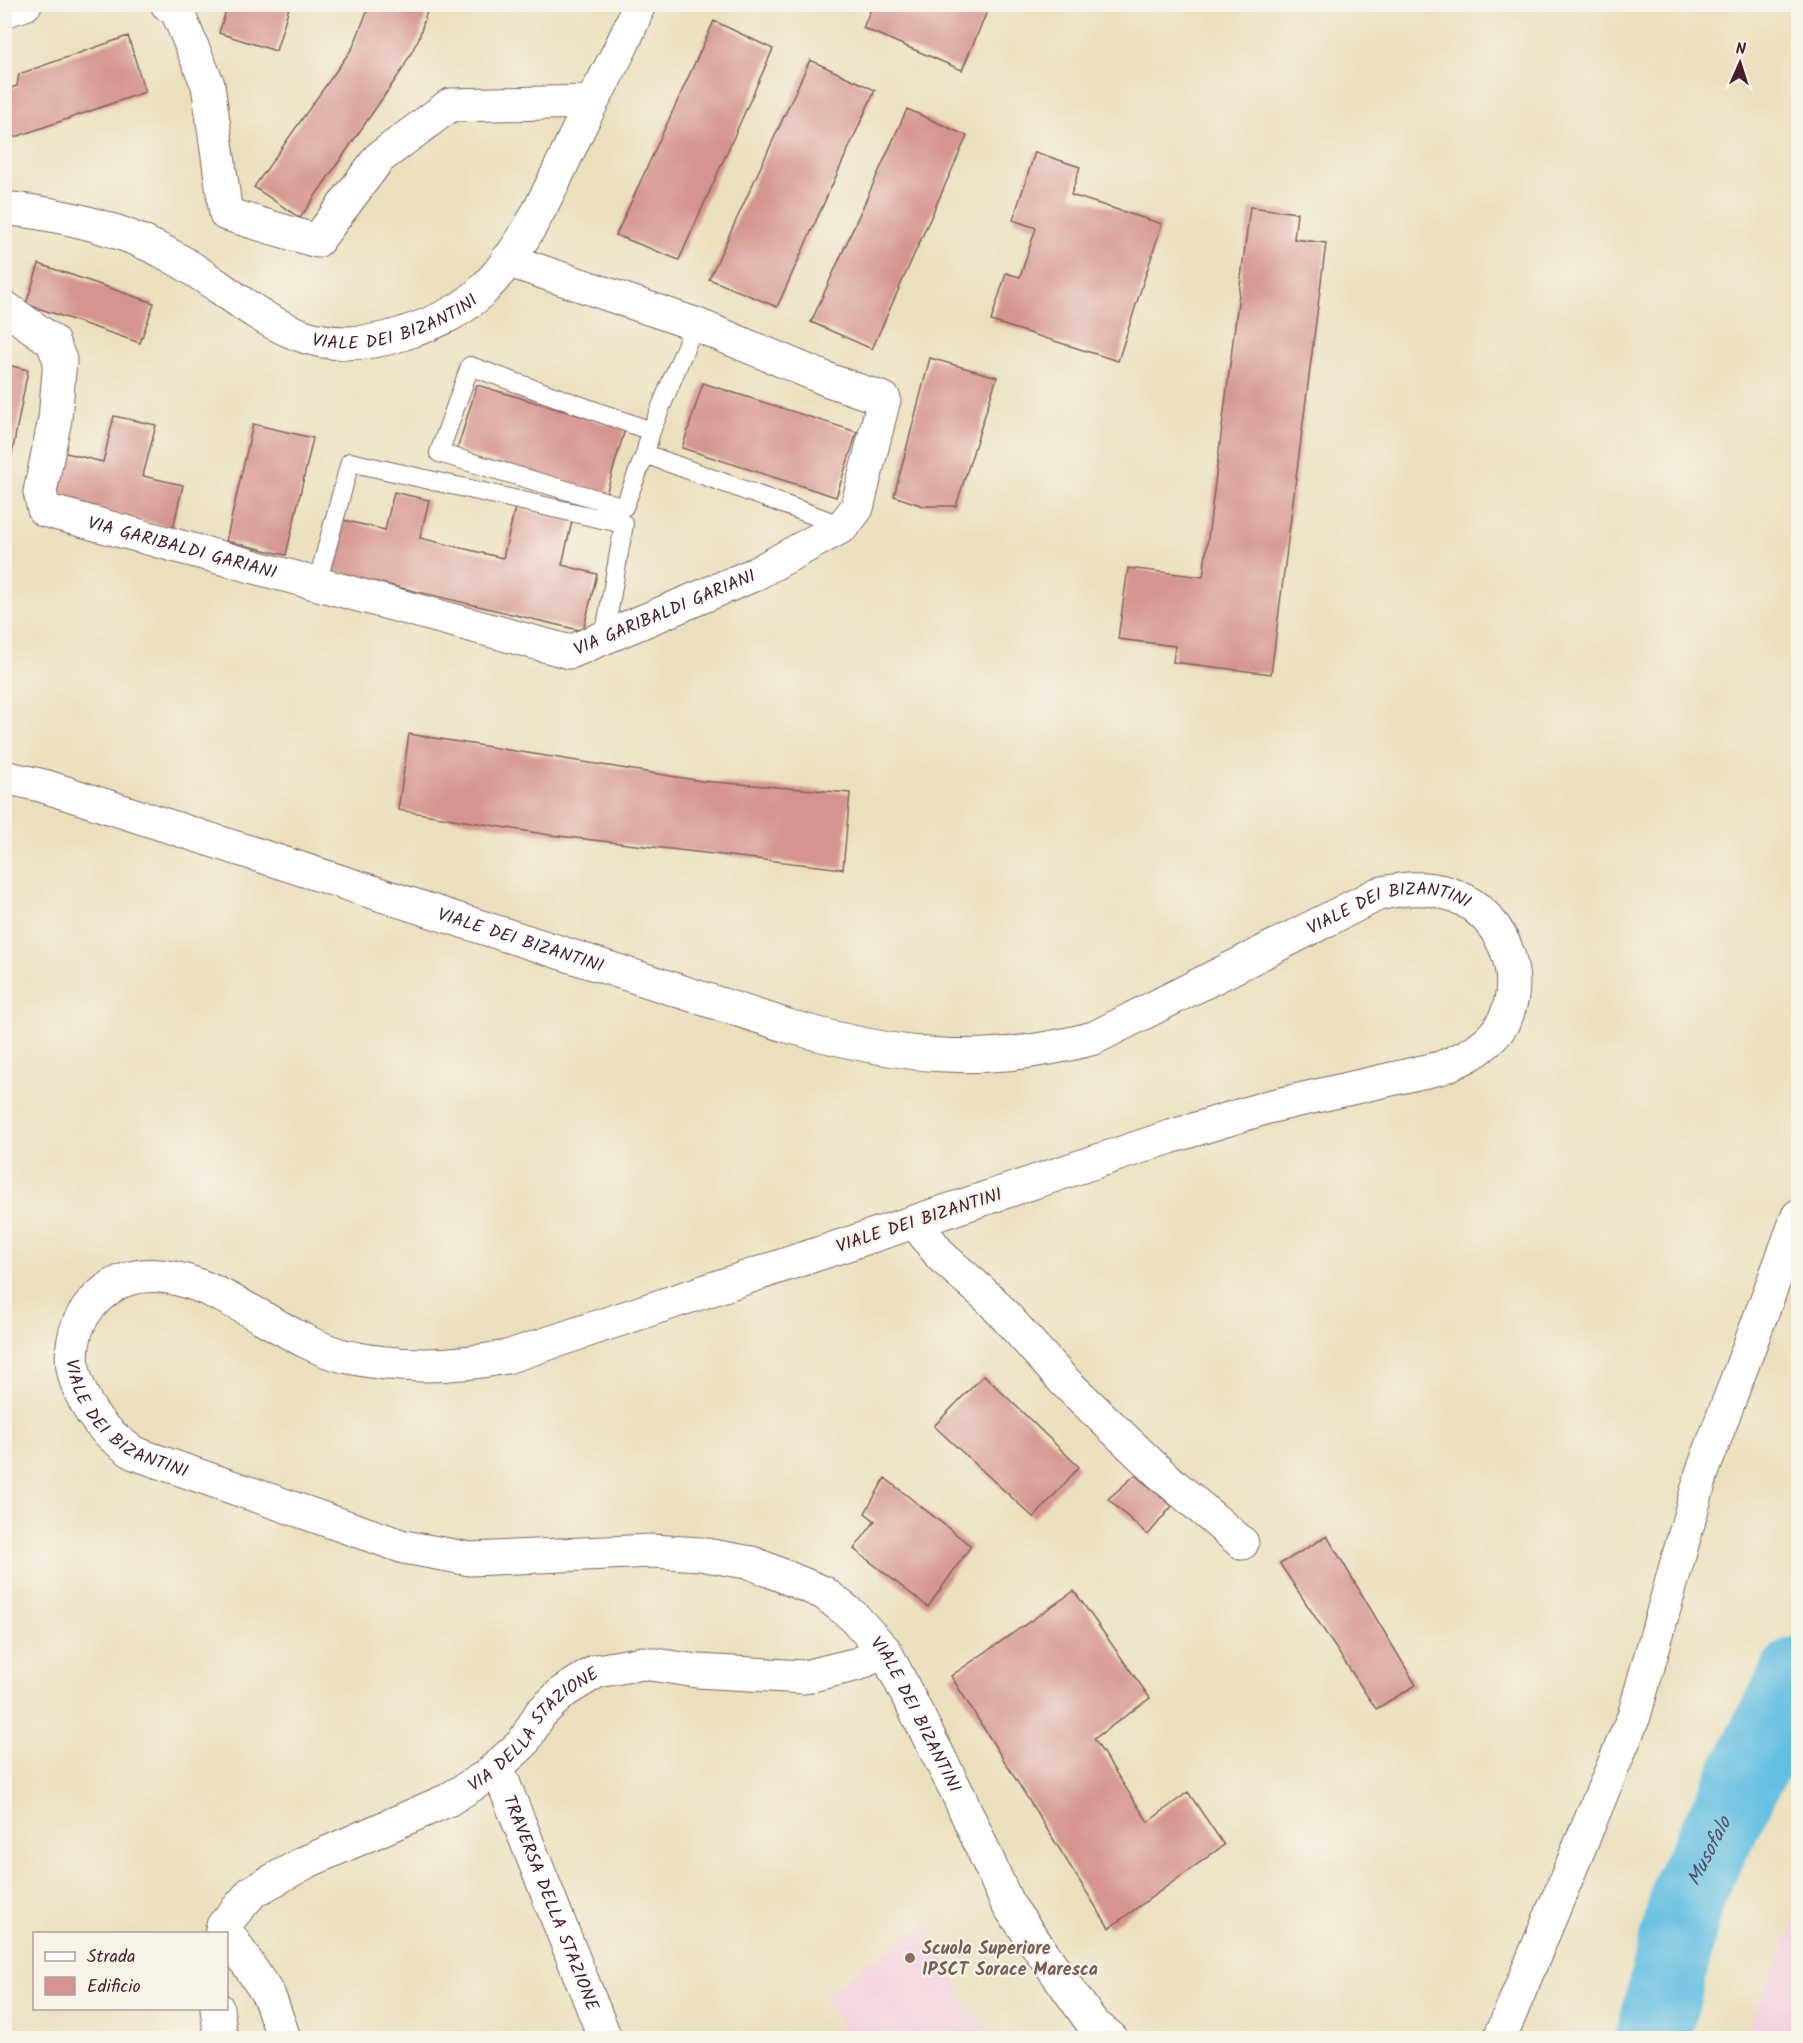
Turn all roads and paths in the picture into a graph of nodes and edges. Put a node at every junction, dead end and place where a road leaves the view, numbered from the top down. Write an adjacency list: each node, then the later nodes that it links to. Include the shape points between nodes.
1 (25, 4): 4 (street)
2 (167, 4): 5 (street, via 177,11 208,84 226,214 317,241 379,158 450,105)
3 (639, 4): 5 (street, VIALE DEI BIZANTINI, via 628,38)
4 (4, 11)
5 (592, 102): 7 (street, VIALE DEI BIZANTINI, via 530,228)
6 (4, 208): 7 (street, VIALE DEI BIZANTINI, via 56,214 145,242 273,322 323,341 384,340 419,329 455,312 484,290)
7 (507, 260): 9 (street, VIA GARIBALDI GARIANI)
8 (4, 307): 13 (street, VIA GARIBALDI GARIANI, via 52,340 60,360 55,419 40,492 44,510)
9 (694, 324): 10 (lane); 12 (street, VIA GARIBALDI GARIANI, via 884,399 857,508)
10 (651, 430): 11 (lane); 11 (lane, via 470,366 439,453 624,507)
11 (645, 454): 12 (lane)
12 (843, 526): 14 (street, VIA GARIBALDI GARIANI, via 753,574)
13 (316, 584): 14 (street, VIA GARIBALDI GARIANI, via 570,652); 14 (lane, via 350,462 624,524)
14 (604, 638)
15 (4, 777): 17 (street, VIALE DEI BIZANTINI, via 44,786 788,1026 905,1054 1004,1055 1094,1038 1378,894 1404,887 1434,890 1463,899 1500,932 1508,953 1513,995 1490,1040 1466,1058 1440,1068 1269,1107)
16 (1798, 1215): 28 (street, via 1702,1473 1634,1716)
17 (915, 1222): 18 (street, via 940,1256 990,1299 1064,1381 1161,1474); 19 (street, VIALE DEI BIZANTINI, via 507,1357 462,1366 379,1363 341,1356 297,1337 198,1283 174,1277 124,1280 104,1292 77,1325 72,1347 73,1371 92,1415 108,1435 134,1453 404,1547 437,1554 470,1559 652,1551 752,1563 824,1593 853,1616)
18 (1242, 1543)
19 (885, 1651): 20 (street, VIA DELLA STAZIONE, via 858,1664 804,1677 697,1671 643,1663 597,1671 563,1692 540,1714 523,1743); 27 (street, VIALE DEI BIZANTINI, via 958,1794 1007,1903 1093,2024)
20 (496, 1767): 21 (street, VIA DELLA STAZIONE, via 448,1800 306,1862 252,1892); 26 (street, TRAVERSA DELLA STAZIONE)
21 (222, 1930)
22 (228, 1938): 25 (street, via 269,1996)
23 (217, 2010): 24 (street)
24 (221, 2038)
25 (284, 2038)
26 (605, 2038)
27 (1112, 2038)
28 (1500, 2038)

